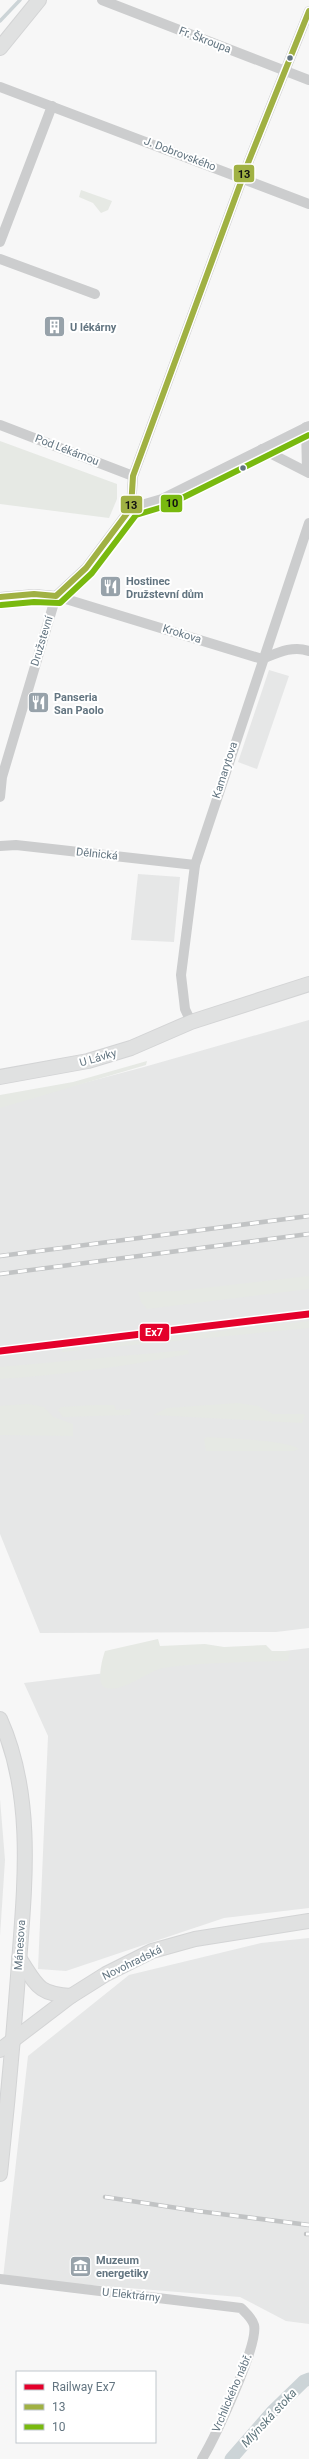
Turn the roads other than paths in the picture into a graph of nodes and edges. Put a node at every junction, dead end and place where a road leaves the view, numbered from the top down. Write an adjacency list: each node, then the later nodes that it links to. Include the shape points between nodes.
1 (39, 0): 4 (main road)
2 (102, 0): 5 (street, Fr. Škroupa)
3 (309, 11): 5 (street)
4 (2, 41)
5 (284, 70): 6 (street, Fr. Škroupa); 9 (street)
6 (309, 80)
7 (0, 87): 8 (street, J. Dobrovského)
8 (52, 106): 9 (street, J. Dobrovského); 11 (street)
9 (242, 178): 10 (street, J. Dobrovského); 18 (street)
10 (309, 204)
11 (0, 242)
12 (0, 259): 13 (street)
13 (95, 294)
14 (0, 424): 18 (street, Pod Lékárnou)
15 (308, 427): 16 (street); 17 (street)
16 (262, 449): 17 (street); 19 (street, via 162,499)
17 (308, 472)
18 (133, 476): 19 (street)
19 (131, 508): 21 (street, via 86,568)
20 (309, 523): 24 (street, Kamarytova)
21 (56, 596): 22 (street, Krokova, via 34,594); 24 (street, Krokova); 25 (street, Družstevní, via 2,777)
22 (0, 597)
23 (309, 651): 24 (street, via 286,650)
24 (262, 659): 27 (street, Kamarytova)
25 (0, 797)
26 (0, 846): 27 (street, Dělnická)
27 (195, 864): 29 (street, Kamarytova, via 182,975 182,997)
28 (309, 984): 29 (main road, U Lávky)
29 (191, 1022): 30 (main road, U Lávky, via 130,1048 88,1061)
30 (0, 1077)
31 (0, 1720): 33 (main road, Mánesova, via 10,1743 22,1799 25,1843)
32 (309, 1921): 34 (main road, Novohradská, via 172,1944 138,1957)
33 (19, 1958): 34 (main road, via 40,1989 52,1995); 35 (main road, Mánesova)
34 (71, 1996): 35 (main road, Novohradská)
35 (14, 2040): 36 (main road, Novohradská); 38 (main road, Mánesova)
36 (0, 2050)
37 (0, 2126): 38 (main road)
38 (3, 2146): 39 (main road, Mánesova)
39 (0, 2174)
40 (0, 2279): 41 (street, U Elektrárny, via 241,2308)
41 (254, 2325): 42 (street, Vrchlického nábř., via 254,2339 232,2396)
42 (202, 2459)

